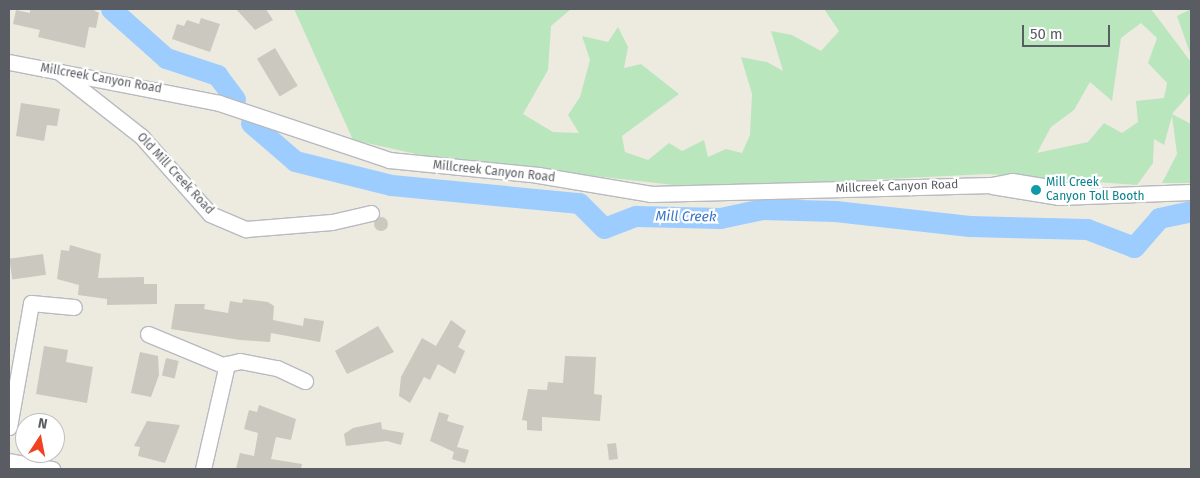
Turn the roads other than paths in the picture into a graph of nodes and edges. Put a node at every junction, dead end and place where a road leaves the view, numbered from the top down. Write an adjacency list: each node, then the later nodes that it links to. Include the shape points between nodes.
1 (9, 62): 2 (street, Millcreek Canyon Road)
2 (57, 70): 3 (street, Millcreek Canyon Road, via 219,103 389,160 538,176 651,194 991,185 1011,192 1059,197 1085,193); 4 (street, Old Mill Creek Road, via 141,136 210,214 246,229 332,222)
3 (1191, 192)
4 (371, 213)
5 (74, 307): 9 (street, via 31,303)
6 (148, 334): 7 (street)
7 (226, 366): 8 (street, via 245,362 283,370); 12 (street)
8 (305, 381)
9 (9, 427)
10 (9, 460): 11 (street)
11 (52, 469)
12 (203, 469)

